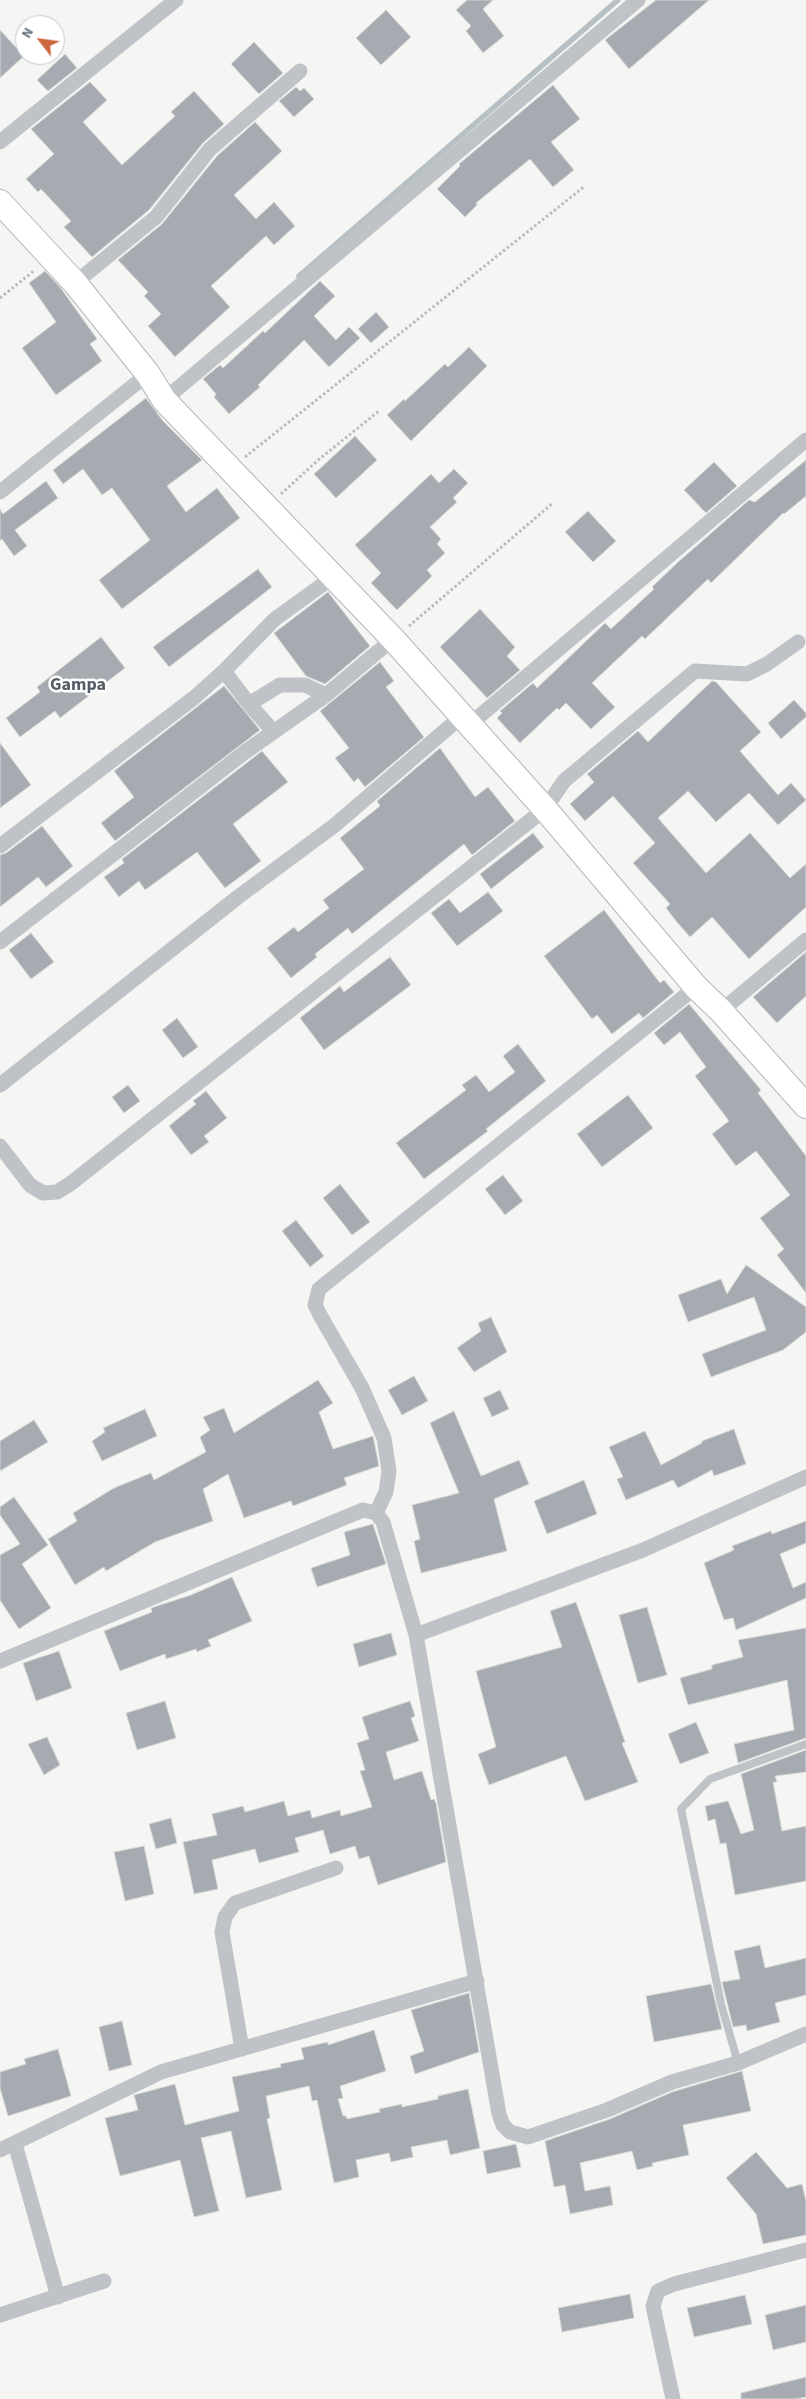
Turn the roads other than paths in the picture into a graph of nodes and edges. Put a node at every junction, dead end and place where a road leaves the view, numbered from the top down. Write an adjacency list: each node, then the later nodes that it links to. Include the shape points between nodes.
1 (176, 0): 4 (street)
2 (638, 0): 8 (street)
3 (300, 71): 6 (street, via 210,149 156,217)
4 (0, 142)
5 (0, 202): 6 (main road)
6 (74, 284): 7 (main road)
7 (148, 374): 8 (main road); 10 (street)
8 (164, 400): 11 (main road)
9 (806, 440): 17 (street)
10 (0, 492)
11 (333, 577): 12 (main road); 14 (street, via 275,619)
12 (393, 639): 15 (street); 17 (main road)
13 (798, 642): 19 (street, via 747,674 695,671 564,781)
14 (224, 671): 16 (street); 20 (street, via 195,697)
15 (326, 695): 16 (street, via 305,685 280,685); 18 (street)
16 (249, 704): 18 (street)
17 (466, 721): 19 (main road); 25 (street)
18 (274, 731): 22 (street)
19 (545, 809): 23 (main road); 27 (street, via 70,1184 57,1192 43,1193 30,1186)
20 (0, 846)
21 (806, 940): 24 (street)
22 (0, 942)
23 (696, 987): 24 (main road); 29 (street, via 319,1289 315,1305 362,1388 384,1438 389,1471 386,1492)
24 (721, 1011): 26 (main road)
25 (0, 1085)
26 (806, 1106)
27 (0, 1146)
28 (806, 1477): 30 (street, via 643,1550)
29 (376, 1513): 30 (street, via 383,1522); 31 (street, via 363,1510)
30 (416, 1634): 34 (street)
31 (0, 1661)
32 (806, 1744): 37 (lane, via 710,1779 681,1808 721,2004)
33 (336, 1868): 36 (street, via 235,1903 225,1917 222,1932)
34 (478, 1981): 36 (street); 37 (street, via 499,2114 503,2125 518,2136 528,2137 607,2110 672,2082)
35 (806, 2034): 37 (street)
36 (242, 2049): 38 (street, via 161,2072)
37 (738, 2063)
38 (15, 2144): 39 (street); 42 (street)
39 (0, 2150)
40 (806, 2250): 44 (street, via 658,2291 653,2306)
41 (104, 2282): 42 (street)
42 (58, 2297): 43 (street)
43 (0, 2314)
44 (673, 2399)

